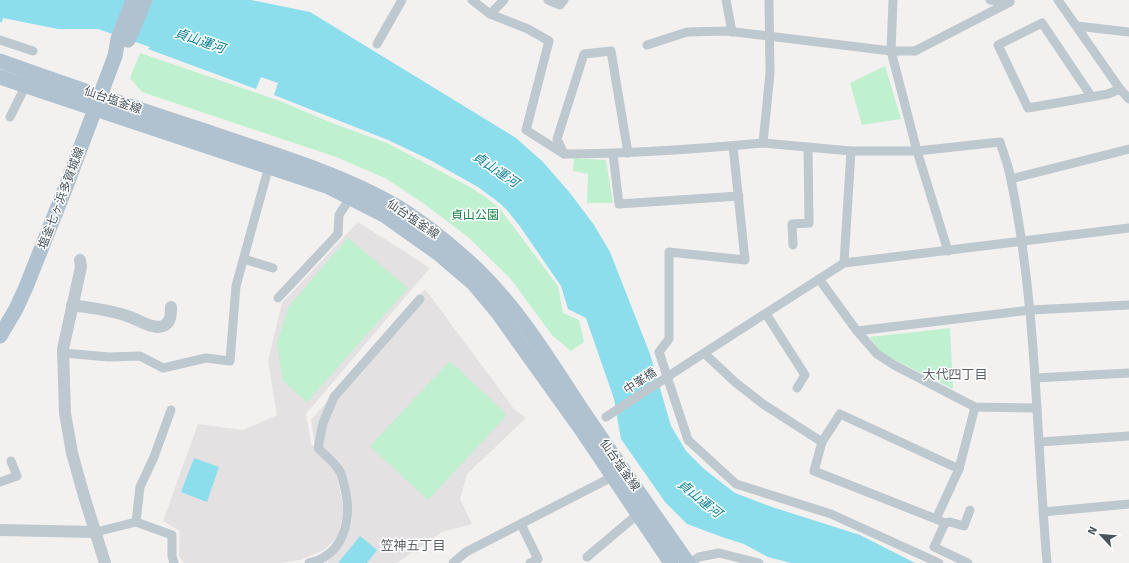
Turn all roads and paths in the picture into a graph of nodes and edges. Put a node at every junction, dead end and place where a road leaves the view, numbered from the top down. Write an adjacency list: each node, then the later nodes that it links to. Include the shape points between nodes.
1 (133, 0): 20 (main road, 塩釜七ヶ浜多賀城線)
2 (145, 0): 20 (main road, 塩釜七ヶ浜多賀城線)
3 (402, 0): 21 (street)
4 (472, 0): 14 (street)
5 (504, 0): 14 (street)
6 (548, 0): 7 (street, via 560,5)
7 (564, 0)
8 (726, 0): 16 (street)
9 (769, 0): 18 (street)
10 (893, 0): 24 (street)
11 (990, 0): 13 (street)
12 (1058, 0): 15 (street)
13 (1012, 1): 24 (street, via 916,51)
14 (490, 14): 39 (street, via 528,29 549,41 526,130)
15 (1077, 26): 17 (street); 28 (street)
16 (732, 32): 18 (street); 22 (street, via 687,32)
17 (1129, 32)
18 (771, 36): 24 (street); 33 (street)
19 (0, 40): 23 (street)
20 (122, 41): 31 (main road, 塩釜七ヶ浜多賀城線)
21 (377, 44)
22 (647, 45)
23 (33, 51)
24 (891, 51): 38 (street)
25 (0, 61): 31 (main road, 仙台塩釜線)
26 (0, 77): 27 (main road, 仙台塩釜線)
27 (26, 85): 31 (main road, 仙台塩釜線); 32 (street)
28 (1120, 89): 29 (street, via 1108,94); 30 (street)
29 (1091, 96): 29 (street, via 1028,108 998,44 1042,23)
30 (1129, 100)
31 (98, 102): 42 (main road, 仙台塩釜線); 63 (main road, 塩釜七ヶ浜多賀城線, via 26,287); 72 (main road, 仙台塩釜線, via 295,162 390,203 423,224 453,248 503,296 534,337)
32 (10, 117)
33 (764, 143): 34 (street); 35 (street)
34 (733, 146): 41 (street); 44 (street)
35 (808, 147): 37 (street); 48 (street, via 809,224 792,224)
36 (1129, 149): 43 (street)
37 (852, 151): 38 (street); 52 (street)
38 (916, 151): 43 (street, via 1000,142); 49 (street)
39 (564, 154): 40 (street); 41 (street, via 557,139 584,54 611,51)
40 (612, 154): 41 (street); 44 (street, via 620,204)
41 (628, 154)
42 (269, 166): 45 (main road, 仙台塩釜線, via 330,187); 50 (street)
43 (1011, 179): 47 (street)
44 (739, 196): 99 (street, via 745,260 669,252 669,339 658,352 688,440 736,484 831,514)
45 (350, 198): 55 (street, via 339,215 338,234); 72 (main road, 仙台塩釜線, via 412,234 473,284)
46 (1129, 228): 47 (street)
47 (1022, 242): 49 (street); 60 (street)
48 (793, 245)
49 (948, 251): 52 (street)
50 (244, 259): 53 (street); 64 (street, via 236,286 230,361 206,358 163,368 140,356 109,357)
51 (80, 260): 57 (street, via 81,267)
52 (844, 263): 54 (street, 中峯橋)
53 (273, 268)
54 (820, 279): 61 (street, 中峯橋); 62 (street)
55 (278, 298)
56 (420, 299): 93 (street, via 334,398 323,424 318,448 340,471 349,510 341,539 328,555)
57 (72, 304): 59 (street, via 123,314 156,326 163,326 168,322); 64 (street)
58 (1129, 305): 60 (street)
59 (170, 307)
60 (1031, 310): 62 (street); 67 (street)
61 (766, 314): 65 (street, 中峯橋); 68 (street, via 805,375)
62 (857, 331): 69 (street, via 877,354 894,365)
63 (0, 336)
64 (63, 353): 89 (street, via 65,413 71,446)
65 (705, 354): 72 (street, 中峯橋, bridge); 74 (street, via 763,404)
66 (1129, 373): 67 (street)
67 (1035, 378): 70 (street)
68 (797, 388)
69 (975, 407): 70 (street); 77 (street)
70 (1037, 408): 75 (street)
71 (170, 410): 85 (street, via 154,457 140,487)
72 (588, 429): 78 (main road, 仙台塩釜線); 97 (main road, 仙台塩釜線)
73 (1129, 436): 75 (street)
74 (822, 442): 77 (street, via 840,414); 84 (street, via 814,471)
75 (1039, 442): 82 (street)
76 (11, 460): 79 (street, via 17,476)
77 (959, 469): 84 (street)
78 (612, 477): 83 (main road, 仙台塩釜線); 87 (street)
79 (0, 482)
80 (1129, 504): 82 (street)
81 (970, 510): 86 (street, via 964,526)
82 (1043, 512): 101 (street)
83 (638, 514): 90 (street); 96 (main road, 仙台塩釜線)
84 (936, 519): 86 (street)
85 (136, 522): 89 (street); 92 (street, via 172,535)
86 (945, 522): 100 (street, via 934,548)
87 (521, 524): 94 (street, via 466,552); 95 (street, via 538,559)
88 (0, 530): 89 (street)
89 (96, 532): 91 (street)
90 (587, 557)
91 (105, 563)
92 (174, 563)
93 (309, 563)
94 (453, 563)
95 (530, 563)
96 (672, 563)
97 (689, 563): 98 (street, via 699,557 719,553)
98 (759, 563)
99 (939, 563)
100 (968, 563)
101 (1047, 563)

